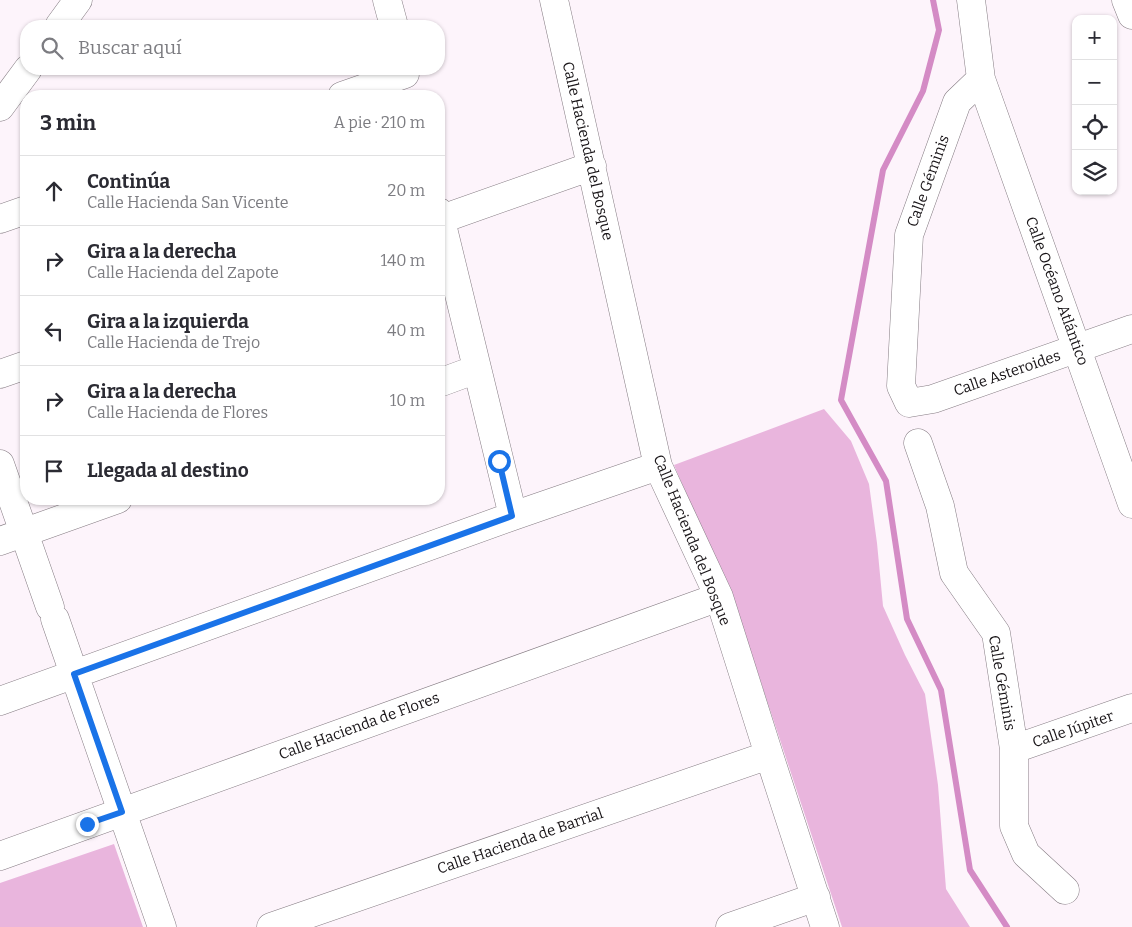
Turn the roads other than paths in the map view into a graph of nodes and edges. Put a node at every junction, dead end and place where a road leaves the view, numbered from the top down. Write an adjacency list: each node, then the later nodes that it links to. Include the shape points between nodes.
1 (78, 0): 7 (street)
2 (387, 0): 8 (street)
3 (554, 0): 14 (street, Calle Hacienda del Bosque)
4 (971, 0): 10 (street)
5 (1126, 0): 6 (street)
6 (1132, 15)
7 (63, 20)
8 (392, 20)
9 (24, 75): 13 (street)
10 (982, 78): 20 (street, Calle Océano Atlántico); 25 (street, Calle Géminis, via 957,102 909,234 901,386)
11 (407, 80): 12 (street)
12 (366, 90)
13 (0, 107)
14 (592, 166): 16 (street); 28 (street, Calle Hacienda del Bosque)
15 (20, 212): 17 (street)
16 (445, 215)
17 (0, 219)
18 (445, 241): 22 (street)
19 (1132, 329): 20 (street, Calle Asteroides)
20 (1077, 348): 25 (street, Calle Asteroides, via 933,399); 29 (street, Calle Océano Atlántico)
21 (20, 367): 23 (street)
22 (477, 369): 24 (street); 31 (street)
23 (0, 374)
24 (445, 381)
25 (909, 403)
26 (918, 443): 37 (street, Calle Géminis, via 940,506 954,573 996,633)
27 (0, 464): 32 (street)
28 (658, 466): 31 (street); 33 (street, Calle Hacienda del Bosque)
29 (1132, 504)
30 (101, 505): 32 (street)
31 (512, 516): 34 (street)
32 (12, 537): 34 (street, via 52,613)
33 (719, 597): 38 (street, Calle Hacienda del Bosque); 39 (street, Calle Hacienda de Flores)
34 (74, 674): 35 (street); 39 (street)
35 (0, 701)
36 (1132, 708): 37 (street, Calle Júpiter)
37 (1014, 749): 41 (street, Calle Géminis, via 1014,826 1026,854)
38 (769, 755): 42 (street, Calle Hacienda del Bosque); 44 (street, Calle Hacienda de Barrial)
39 (122, 812): 40 (street, Calle Hacienda de Flores); 43 (street)
40 (0, 856)
41 (1066, 890)
42 (816, 897): 45 (street); 46 (street, Calle Hacienda del Bosque)
43 (162, 927)
44 (271, 927)
45 (730, 927)
46 (825, 927)

